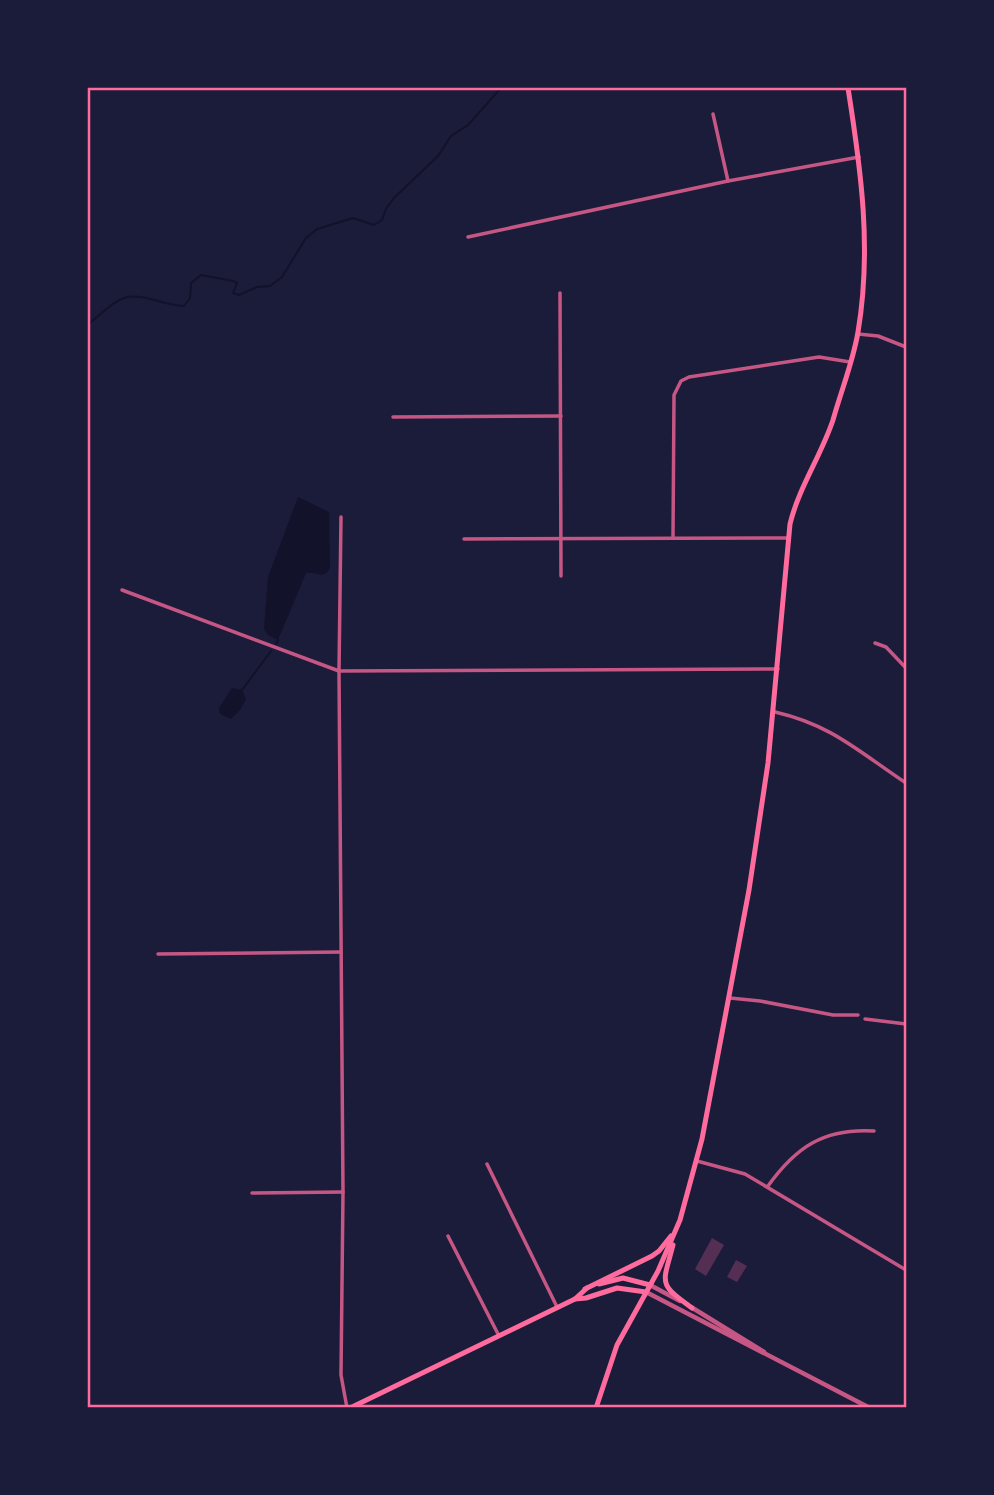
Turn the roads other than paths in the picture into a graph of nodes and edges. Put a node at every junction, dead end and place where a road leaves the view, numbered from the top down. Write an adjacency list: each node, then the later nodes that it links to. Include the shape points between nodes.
1 (848, 88): 3 (main road)
2 (713, 114): 4 (street)
3 (859, 157): 4 (street); 7 (main road, via 865,227)
4 (728, 181): 5 (street)
5 (468, 237)
6 (560, 293): 10 (street)
7 (858, 334): 8 (street); 9 (main road)
8 (906, 347)
9 (850, 362): 14 (street, via 819,357 681,381 674,395); 15 (main road, via 826,440 798,498)
10 (561, 416): 11 (street); 13 (street)
11 (393, 417)
12 (341, 517): 22 (street)
13 (561, 537): 14 (street); 16 (street); 17 (street)
14 (673, 537): 15 (street)
15 (788, 538): 21 (main road)
16 (464, 539)
17 (561, 576)
18 (122, 590): 22 (street)
19 (875, 643): 20 (street, via 886,647)
20 (906, 668)
21 (778, 669): 22 (street); 23 (main road)
22 (339, 671): 25 (street)
23 (775, 712): 24 (street, via 828,729); 27 (main road)
24 (906, 783)
25 (341, 952): 26 (street); 36 (street)
26 (158, 954)
27 (730, 998): 28 (street); 32 (main road)
28 (858, 1015)
29 (866, 1019): 30 (street)
30 (906, 1024)
31 (874, 1131): 34 (street, via 841,1133 809,1144 787,1161)
32 (696, 1161): 34 (street, via 738,1171); 37 (main road)
33 (487, 1164): 44 (street)
34 (768, 1186): 39 (street)
35 (252, 1192): 36 (street)
36 (343, 1192): 48 (street, via 341,1375)
37 (677, 1227): 40 (main road); 41 (main road, via 652,1256); 45 (main road, via 664,1280 673,1295)
38 (448, 1236): 46 (street)
39 (906, 1270)
40 (650, 1284): 41 (main road, via 623,1278); 42 (main road); 45 (street)
41 (585, 1289): 43 (main road)
42 (646, 1292): 43 (main road, via 617,1288); 47 (street); 49 (main road, via 616,1347)
43 (575, 1298): 44 (main road)
44 (557, 1307): 46 (main road)
45 (692, 1308): 47 (street)
46 (498, 1334): 48 (main road)
47 (769, 1355): 50 (street)
48 (349, 1408)
49 (596, 1408)
50 (870, 1408)

